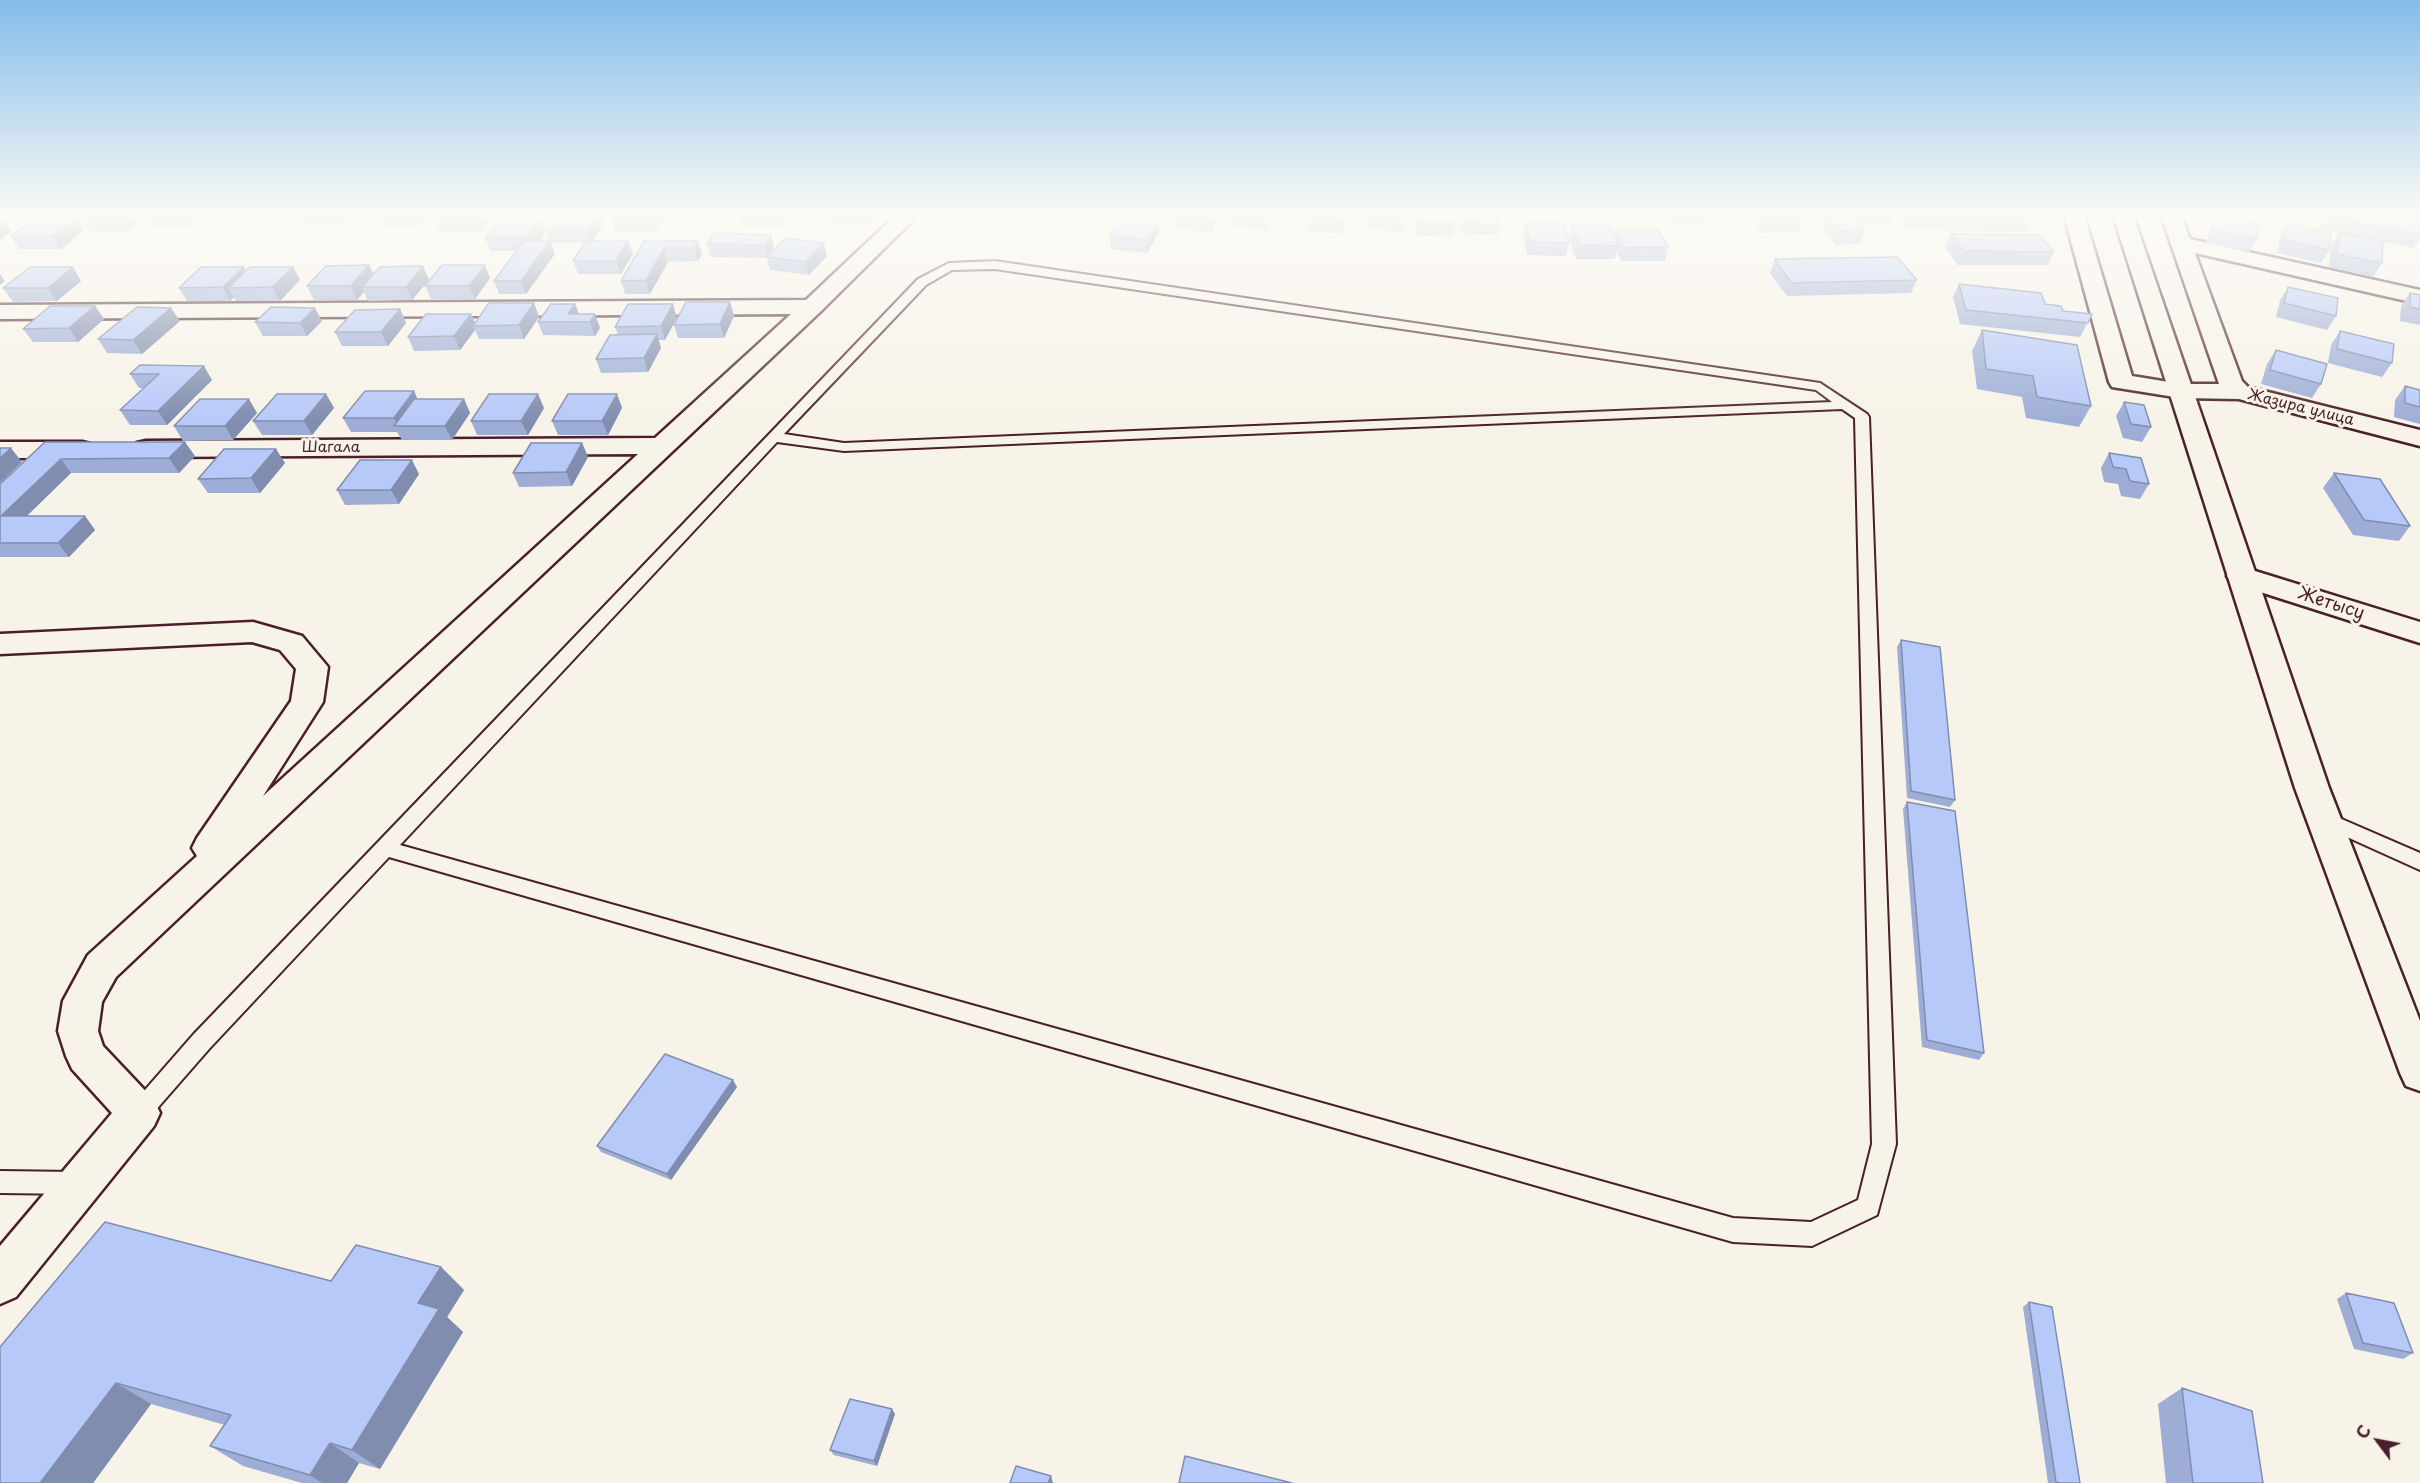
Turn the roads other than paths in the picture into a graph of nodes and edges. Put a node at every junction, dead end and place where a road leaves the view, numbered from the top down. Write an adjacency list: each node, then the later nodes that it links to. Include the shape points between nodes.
1 (836, 284): 9 (street)
2 (920, 284): 14 (lane)
3 (1125, 284): 13 (lane, via 1820,387)
4 (2093, 284): 11 (street, Жазира улица, via 2121,382)
5 (2145, 284): 11 (street)
6 (2196, 284): 12 (street, via 2231,384)
7 (2363, 284): 8 (street)
8 (2420, 297)
9 (812, 307): 10 (street); 16 (street)
10 (0, 312)
11 (2181, 391): 12 (street, Жазира улица); 18 (street)
12 (2239, 392): 15 (street, Жазира улица)
13 (1846, 405): 14 (lane, via 844,447); 22 (lane, via 1862,417 1884,1144 1868,1207 1812,1234 1733,1230)
14 (774, 437): 22 (lane)
15 (2420, 438)
16 (662, 446): 17 (street, Шагала); 24 (street)
17 (0, 450)
18 (2242, 576): 19 (street, Жетысу); 21 (street)
19 (2420, 633)
20 (0, 644): 24 (street, via 253,632 291,643 312,667 306,702)
21 (2323, 818): 23 (lane); 25 (street)
22 (385, 848): 26 (lane, via 201,1042)
23 (2420, 862)
24 (182, 891): 26 (street, via 102,966 83,1001 78,1031 86,1056)
25 (2417, 1054)
26 (140, 1113): 28 (street)
27 (0, 1182): 28 (lane)
28 (82, 1183): 29 (street)
29 (0, 1281)

